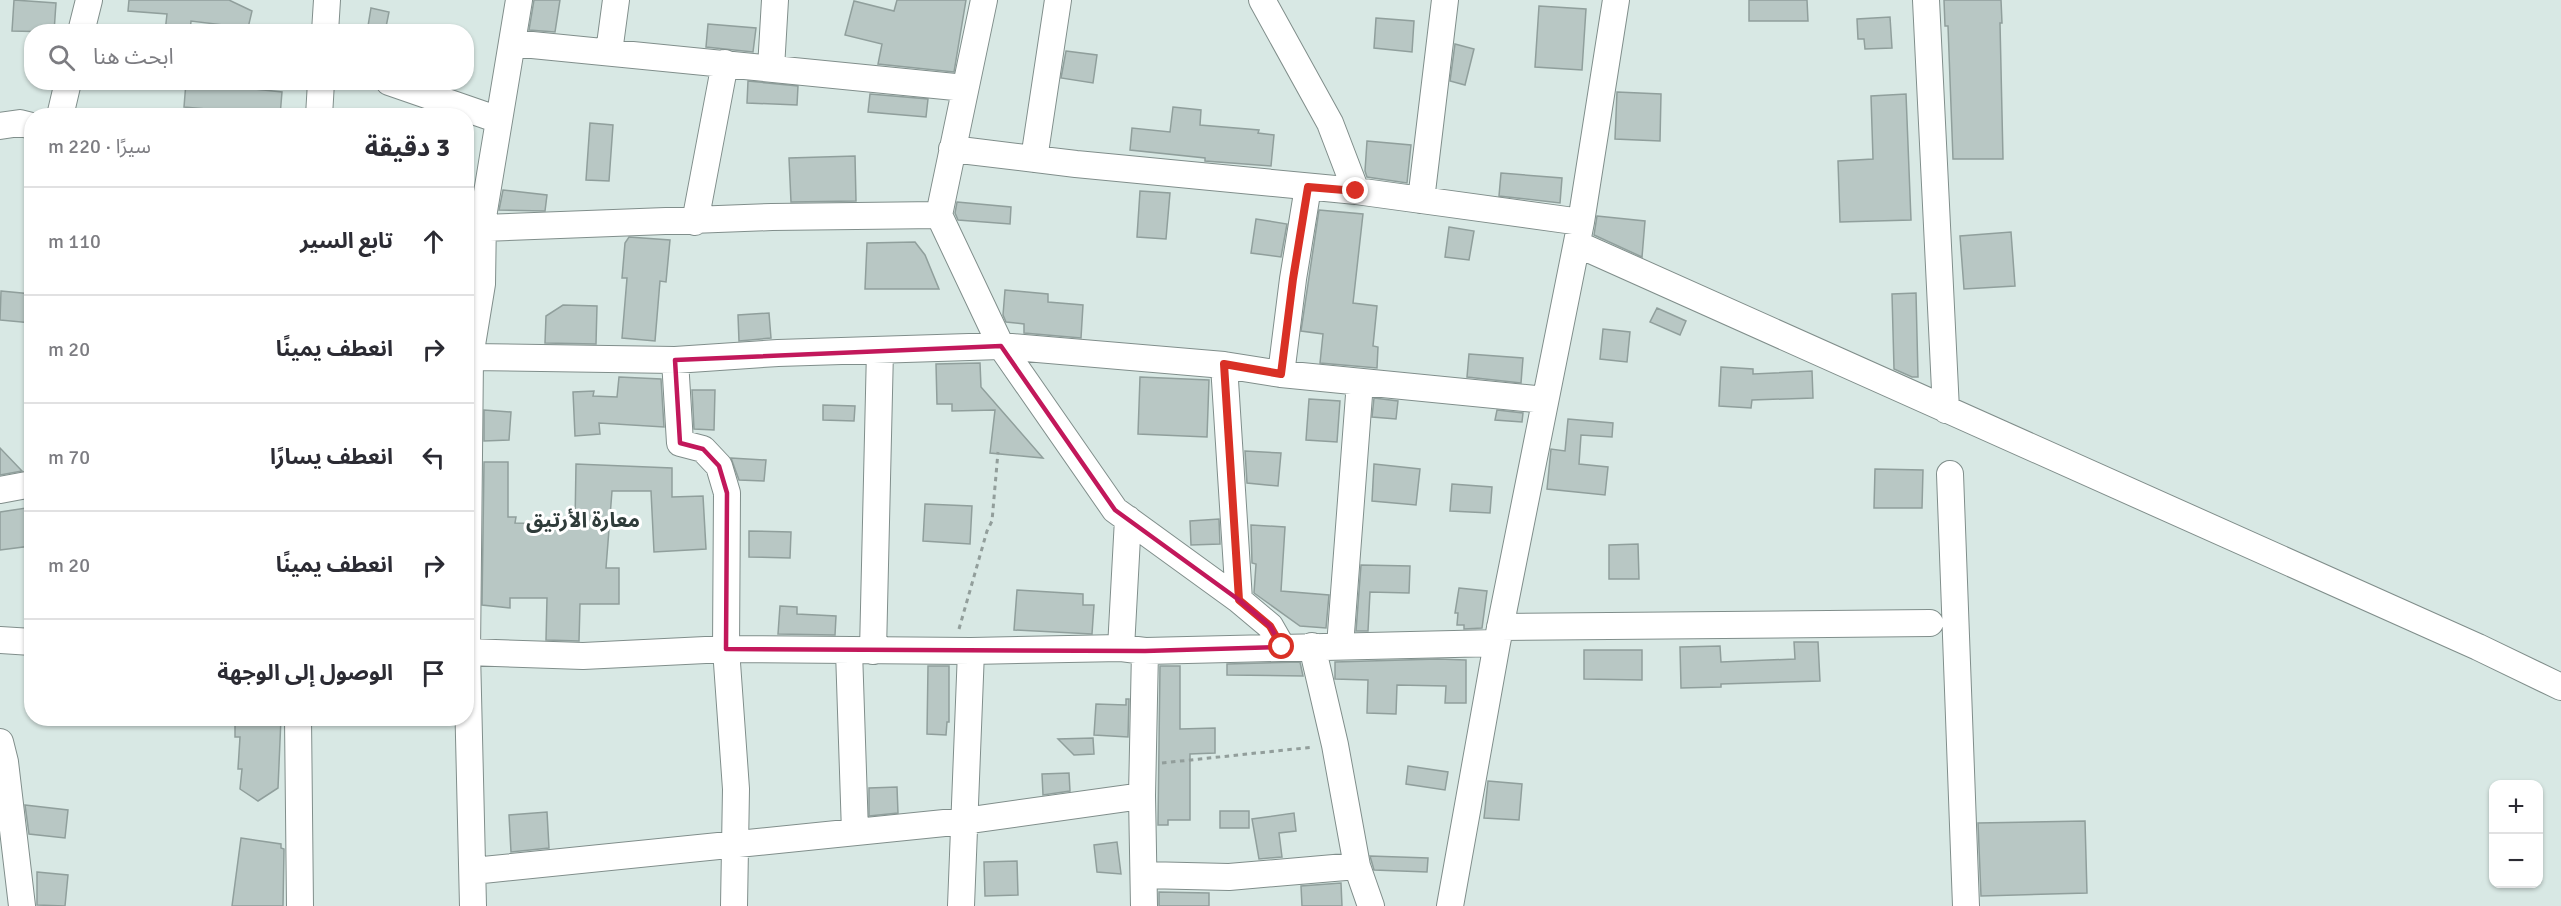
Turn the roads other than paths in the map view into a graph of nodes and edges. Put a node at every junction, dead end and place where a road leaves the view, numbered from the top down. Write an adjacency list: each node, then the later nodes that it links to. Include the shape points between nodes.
1 (89, 0): 12 (street)
2 (327, 0): 13 (street)
3 (519, 0): 14 (street)
4 (616, 0): 15 (street)
5 (776, 0): 17 (street)
6 (984, 0): 18 (street)
7 (1058, 0): 30 (street)
8 (1262, 0): 32 (street, via 1330,123)
9 (1445, 0): 33 (street)
10 (1617, 0): 37 (street)
11 (1926, 0): 47 (street)
12 (83, 24)
13 (326, 24)
14 (512, 43): 15 (street); 26 (street)
15 (609, 52): 16 (street)
16 (724, 63): 17 (street); 36 (street)
17 (771, 68): 18 (street)
18 (965, 88): 29 (street)
19 (66, 90): 22 (street)
20 (321, 90): 23 (street)
21 (412, 90): 24 (street)
22 (62, 108)
23 (319, 108)
24 (464, 108)
25 (474, 111): 26 (street)
26 (499, 120): 35 (street)
27 (24, 124): 28 (street)
28 (0, 126)
29 (952, 149): 30 (street); 34 (street)
30 (1034, 159): 31 (street)
31 (1308, 187): 32 (street); 44 (street)
32 (1356, 191): 33 (street)
33 (1420, 200): 37 (street)
34 (939, 214): 36 (street); 39 (street)
35 (478, 220): 36 (street); 38 (street)
36 (695, 222)
37 (1579, 233): 46 (street); 47 (street)
38 (474, 288)
39 (1001, 346): 40 (street); 43 (street); 51 (street, via 1114,510)
40 (880, 350): 42 (street); 62 (street)
41 (474, 357): 42 (street)
42 (675, 360): 60 (street, via 680,443 703,449 720,466 727,493)
43 (1224, 364): 44 (street); 52 (street)
44 (1281, 374): 45 (street)
45 (1360, 382): 46 (street); 58 (street)
46 (1545, 400): 54 (street)
47 (1946, 410): 65 (street)
48 (1950, 474): 85 (street)
49 (24, 486): 50 (street)
50 (0, 490)
51 (1128, 519): 52 (street); 61 (street)
52 (1239, 600): 59 (street, via 1270,626)
53 (1930, 623): 54 (street)
54 (1498, 635): 58 (street); 84 (street)
55 (0, 640): 56 (street)
56 (24, 642)
57 (1312, 646): 58 (street); 59 (street); 74 (street)
58 (1340, 646)
59 (1282, 647): 61 (street)
60 (726, 649): 62 (street); 64 (street, via 583,656); 73 (street, via 736,789)
61 (1133, 650): 63 (street); 70 (street)
62 (861, 651): 63 (street); 72 (street)
63 (962, 651): 71 (street)
64 (474, 652)
65 (2561, 687)
66 (298, 726): 78 (street)
67 (469, 726): 75 (street)
68 (0, 742): 69 (street)
69 (3, 778): 77 (street)
70 (1142, 796): 71 (street); 76 (street)
71 (964, 821): 72 (street); 81 (street)
72 (855, 832): 73 (street)
73 (735, 845): 75 (street); 80 (street)
74 (1357, 866): 76 (street, via 1229,877); 83 (street)
75 (473, 871): 79 (street)
76 (1144, 875): 82 (street)
77 (22, 906)
78 (300, 906)
79 (473, 906)
80 (734, 906)
81 (961, 906)
82 (1144, 906)
83 (1371, 906)
84 (1450, 906)
85 (1966, 906)

